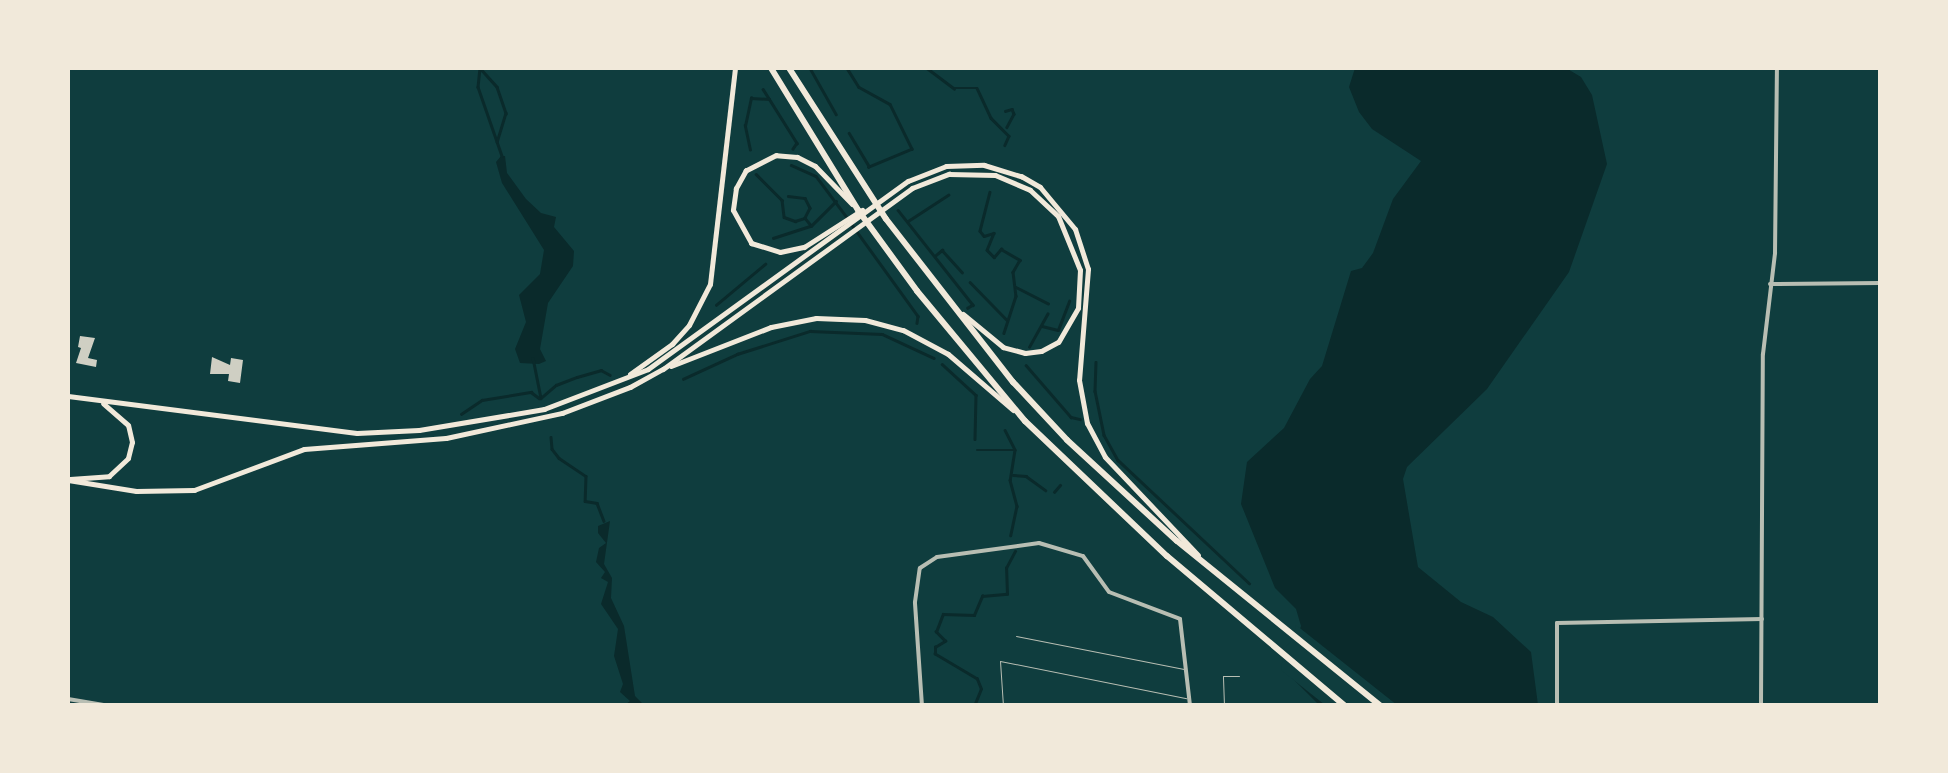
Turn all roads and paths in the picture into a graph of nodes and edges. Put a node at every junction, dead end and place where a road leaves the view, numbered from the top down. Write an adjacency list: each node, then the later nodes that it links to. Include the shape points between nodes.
1 (734, 68): 11 (main road, via 716,256 702,307 672,344)
2 (771, 68): 5 (highway)
3 (789, 68): 9 (highway, via 856,177)
4 (1777, 68): 8 (street)
5 (858, 210): 6 (main road, via 815,166 788,155 754,164 736,188 733,210 742,233 771,251 804,247); 14 (highway)
6 (844, 224): 11 (main road, via 708,329); 16 (main road, via 929,170 984,165 1021,176 1066,214 1088,268 1079,380 1087,423 1105,457)
7 (1880, 283): 8 (street)
8 (1770, 284): 17 (street, via 1763,354)
9 (950, 302): 10 (main road, via 1003,346 1025,352 1052,347 1064,336 1078,308 1080,270 1068,231 1044,201 995,175 949,174 898,198); 16 (highway, via 1068,440)
10 (663, 369): 14 (main road, via 770,326 816,318 865,320 948,354); 15 (main road, via 596,402 525,423 446,438 304,449 194,490 136,491)
11 (616, 383): 13 (main road, via 544,408 387,433 304,430)
12 (68, 396): 13 (main road)
13 (98, 400): 15 (main road, via 128,425 128,458 109,476)
14 (1025, 421): 27 (highway, via 1166,556)
15 (68, 480)
16 (1203, 562): 28 (highway)
17 (1762, 619): 29 (street, via 1557,622); 30 (street)
18 (1016, 636): 19 (lane)
19 (1188, 670): 22 (street); 24 (street, via 1180,619 1109,592 1088,560 1050,544 932,559 920,568 915,586)
20 (1239, 676): 26 (lane, via 1222,676)
21 (68, 699): 23 (street)
22 (1190, 702): 25 (lane, via 1000,660)
23 (109, 706)
24 (922, 706)
25 (1003, 706)
26 (1224, 706)
27 (1345, 706)
28 (1381, 706)
29 (1557, 706)
30 (1761, 706)

